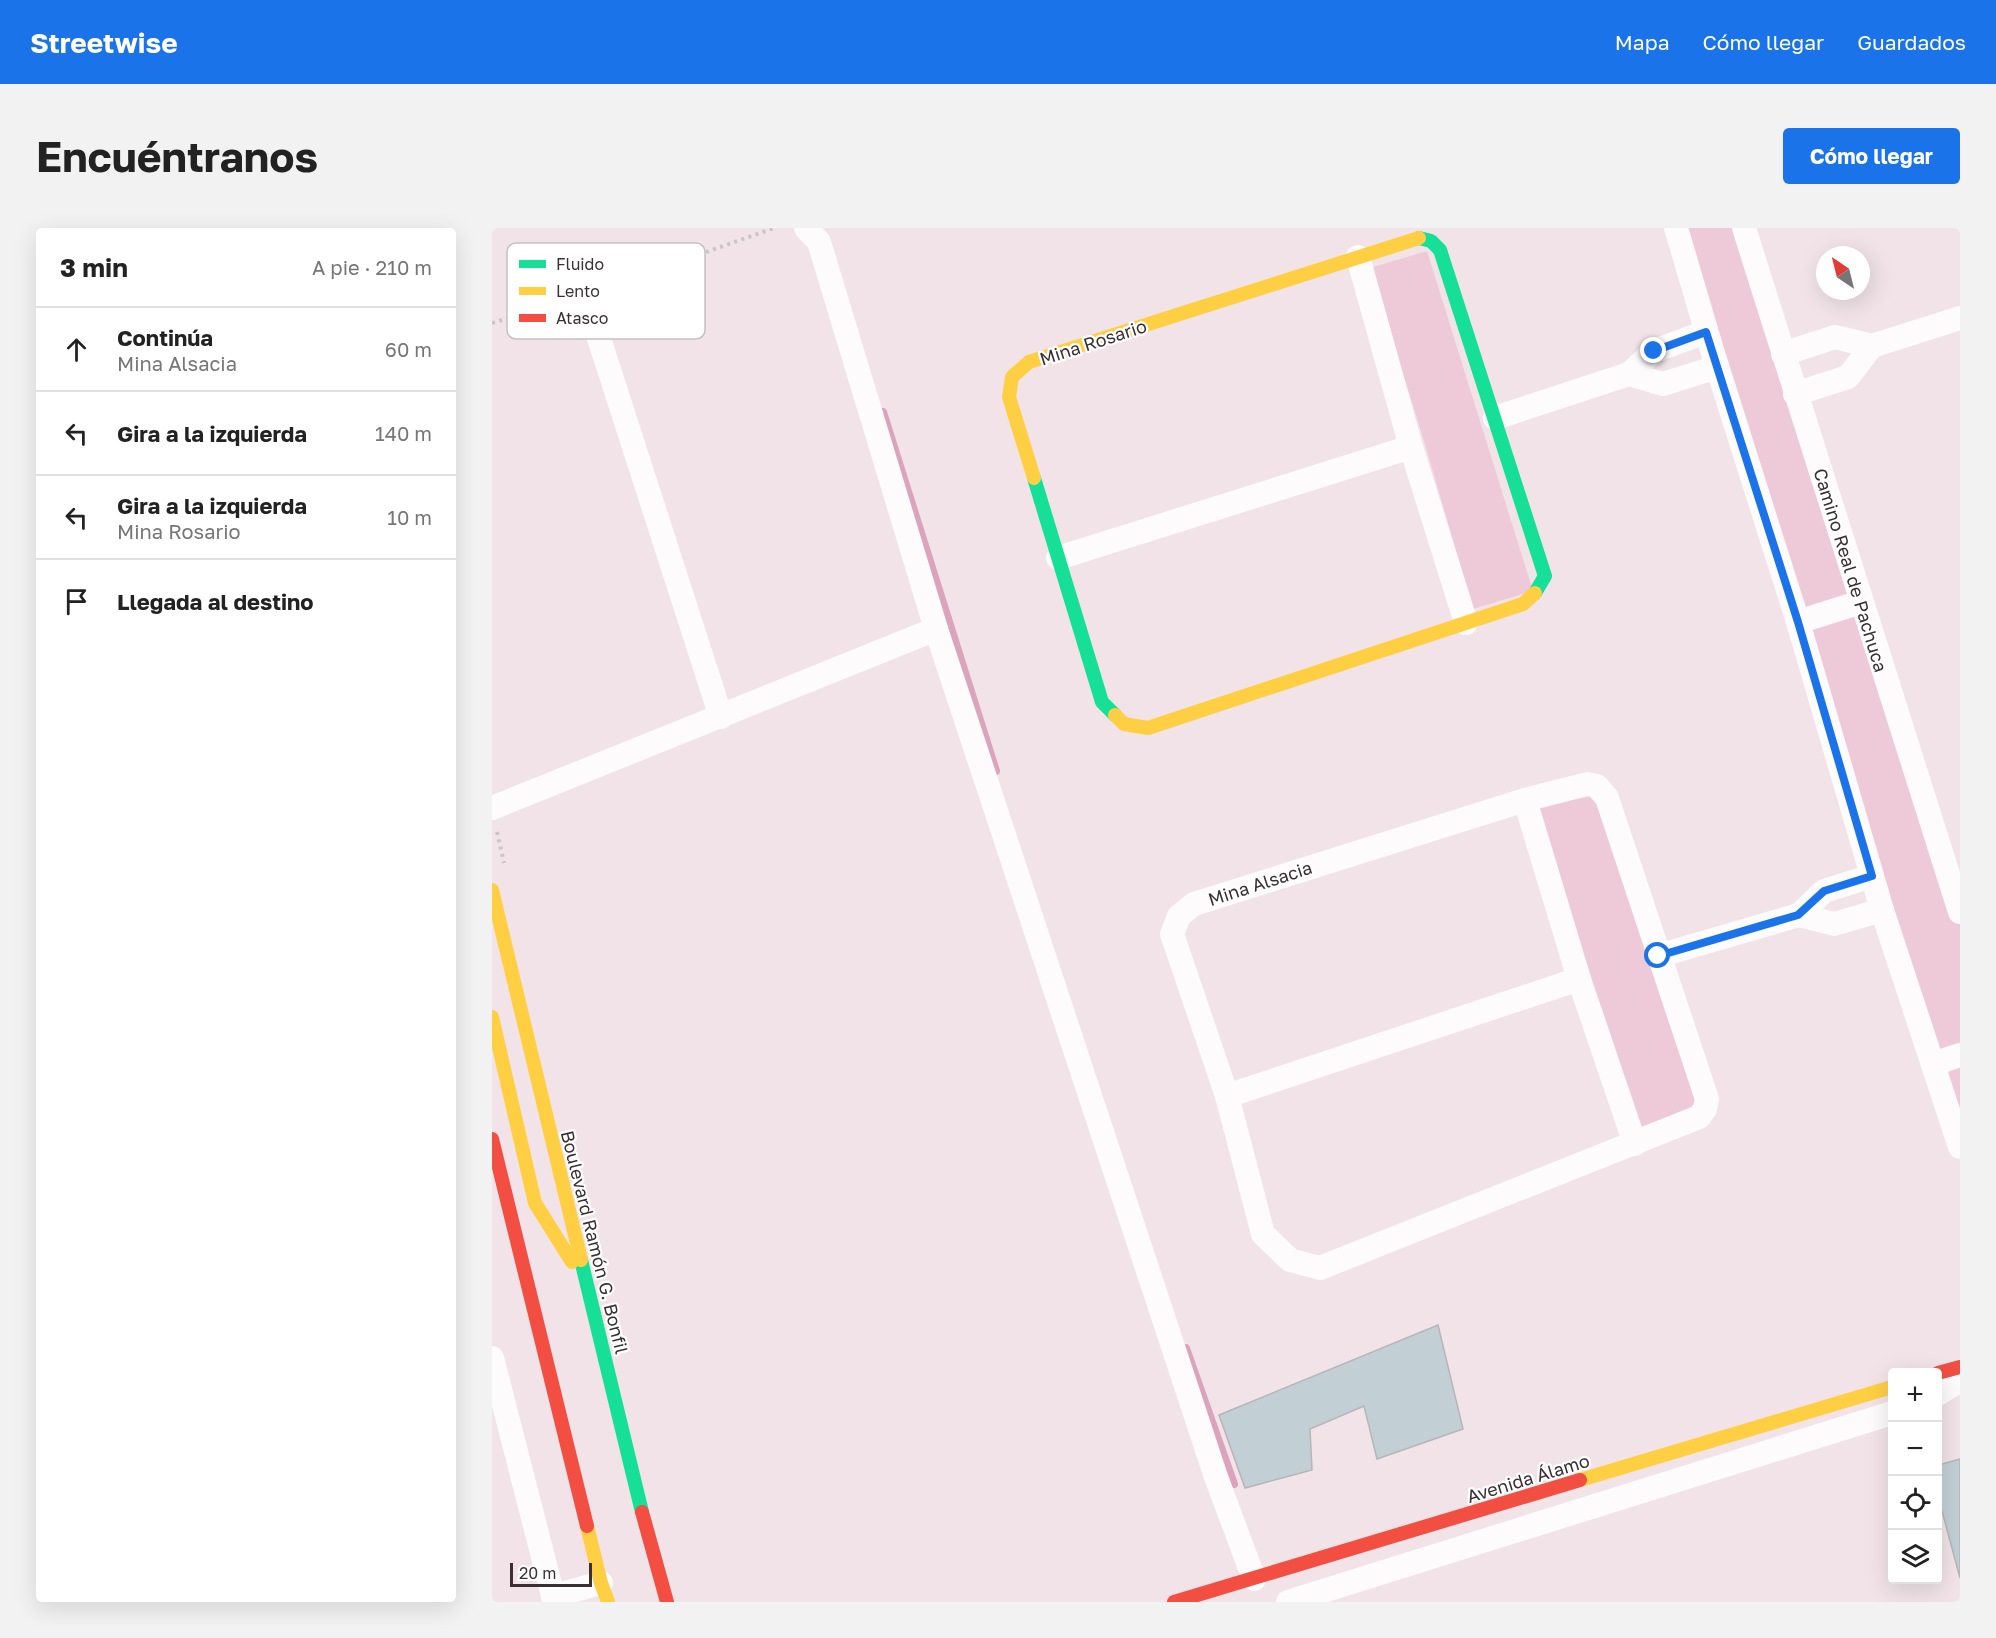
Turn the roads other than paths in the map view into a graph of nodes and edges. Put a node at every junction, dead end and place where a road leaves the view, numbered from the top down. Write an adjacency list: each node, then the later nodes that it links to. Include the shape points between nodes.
1 (806, 228): 19 (street, via 819,242)
2 (1676, 228): 6 (street)
3 (1743, 228): 9 (street, Camino Real de Pachuca)
4 (1358, 257): 13 (street, Mina Rosario, via 1419,238 1431,241 1440,250); 14 (street); 15 (street, Mina Rosario, via 1029,362 1012,377 1009,397)
5 (1960, 318): 8 (street)
6 (1706, 332): 10 (street); 11 (street, via 1654,351)
7 (599, 339): 20 (street)
8 (1872, 346): 9 (street, via 1835,337); 12 (street, via 1848,377)
9 (1783, 354): 12 (street, Camino Real de Pachuca)
10 (1717, 367): 11 (street, via 1663,384); 17 (street)
11 (1629, 374): 13 (street)
12 (1796, 394): 16 (street, Camino Real de Pachuca)
13 (1495, 418): 18 (street, Mina Rosario, via 1545,576 1523,604)
14 (1411, 447): 15 (street); 18 (street)
15 (1058, 558): 18 (street, Mina Rosario, via 1102,702 1124,724 1148,728)
16 (1861, 602): 17 (street); 23 (street, Camino Real de Pachuca)
17 (1798, 622): 24 (street)
18 (1466, 623)
19 (936, 629): 20 (street); 46 (street, via 1216,1478)
20 (721, 717): 22 (street)
21 (1525, 800): 29 (street, Mina Alsacia, via 1587,784 1597,786 1607,798); 30 (street); 34 (street, Mina Alsacia, via 1194,904 1179,916 1172,934)
22 (492, 808)
23 (1951, 856): 26 (street, Camino Real de Pachuca)
24 (1872, 876): 27 (street); 28 (street, via 1824,891)
25 (492, 890): 38 (street, Boulevard Ramón G. Bonfil)
26 (1958, 898)
27 (1882, 910): 28 (street, via 1834,924); 33 (street)
28 (1798, 915): 29 (street)
29 (1658, 956): 36 (street, Mina Alsacia, via 1707,1099 1699,1117)
30 (1579, 979): 34 (street); 36 (street)
31 (492, 1017): 38 (street, via 535,1203)
32 (1960, 1055): 33 (street)
33 (1933, 1064): 37 (street)
34 (1227, 1096): 36 (street, Mina Alsacia, via 1263,1234 1290,1260 1320,1268)
35 (492, 1139): 47 (street)
36 (1635, 1144)
37 (1960, 1148)
38 (587, 1286): 49 (street, Boulevard Ramón G. Bonfil, via 644,1522)
39 (492, 1358): 48 (street)
40 (1960, 1367): 41 (street)
41 (1942, 1372)
42 (1960, 1380): 44 (street)
43 (1888, 1389): 46 (street, Avenida Álamo)
44 (1942, 1391)
45 (1888, 1415): 51 (street)
46 (1254, 1579): 50 (street, Avenida Álamo)
47 (604, 1592): 48 (street)
48 (554, 1599)
49 (668, 1602)
50 (1174, 1602)
51 (1288, 1602)

